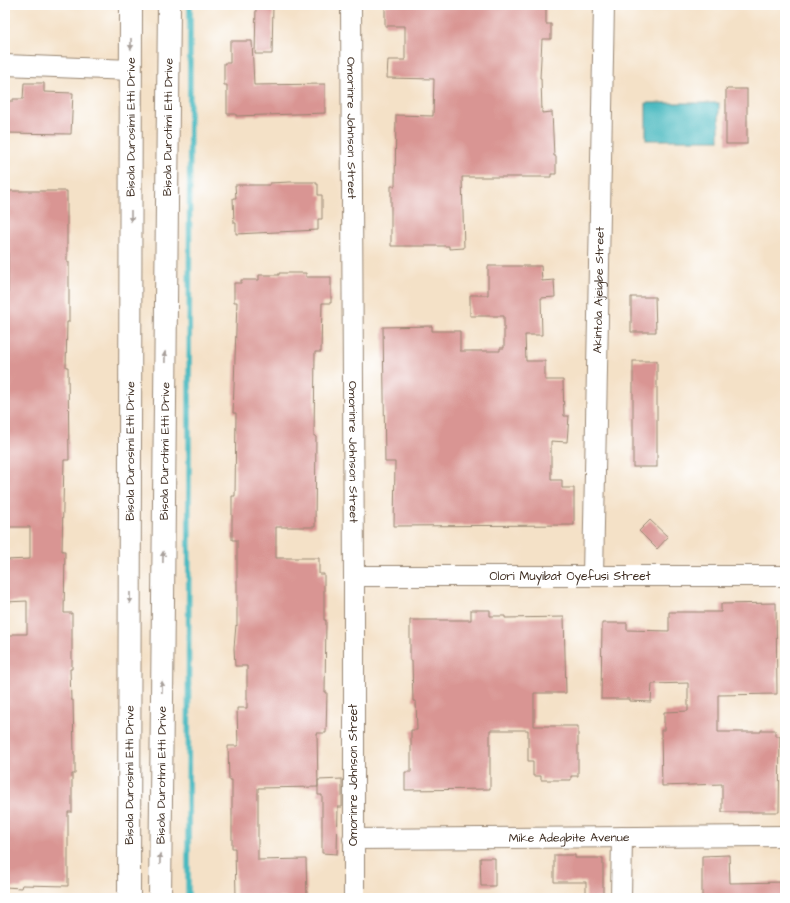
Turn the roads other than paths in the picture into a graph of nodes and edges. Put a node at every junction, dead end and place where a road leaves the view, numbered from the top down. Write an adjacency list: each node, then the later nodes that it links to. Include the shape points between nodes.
1 (131, 5): 6 (main road, Bisola Durosimi Etti Drive, one-way to 6)
2 (169, 5): 14 (main road, Bisola Durotimi Etti Drive, one-way to 2)
3 (351, 5): 7 (street, Omorinre Johnson Street)
4 (604, 5): 8 (street, Akintola Ajeigbe Street)
5 (5, 65): 6 (street)
6 (131, 70): 13 (main road, Bisola Durosimi Etti Drive, one-way to 13)
7 (354, 576): 8 (street, Olori Muyibat Oyefusi Street); 12 (street, Omorinre Johnson Street)
8 (593, 576): 9 (street, Olori Muyibat Oyefusi Street)
9 (785, 576)
10 (785, 836): 11 (street, Mike Adegbite Avenue)
11 (622, 837): 12 (street, Mike Adegbite Avenue); 16 (street)
12 (353, 839): 15 (street, Omorinre Johnson Street)
13 (129, 898)
14 (160, 898)
15 (354, 898)
16 (621, 898)

